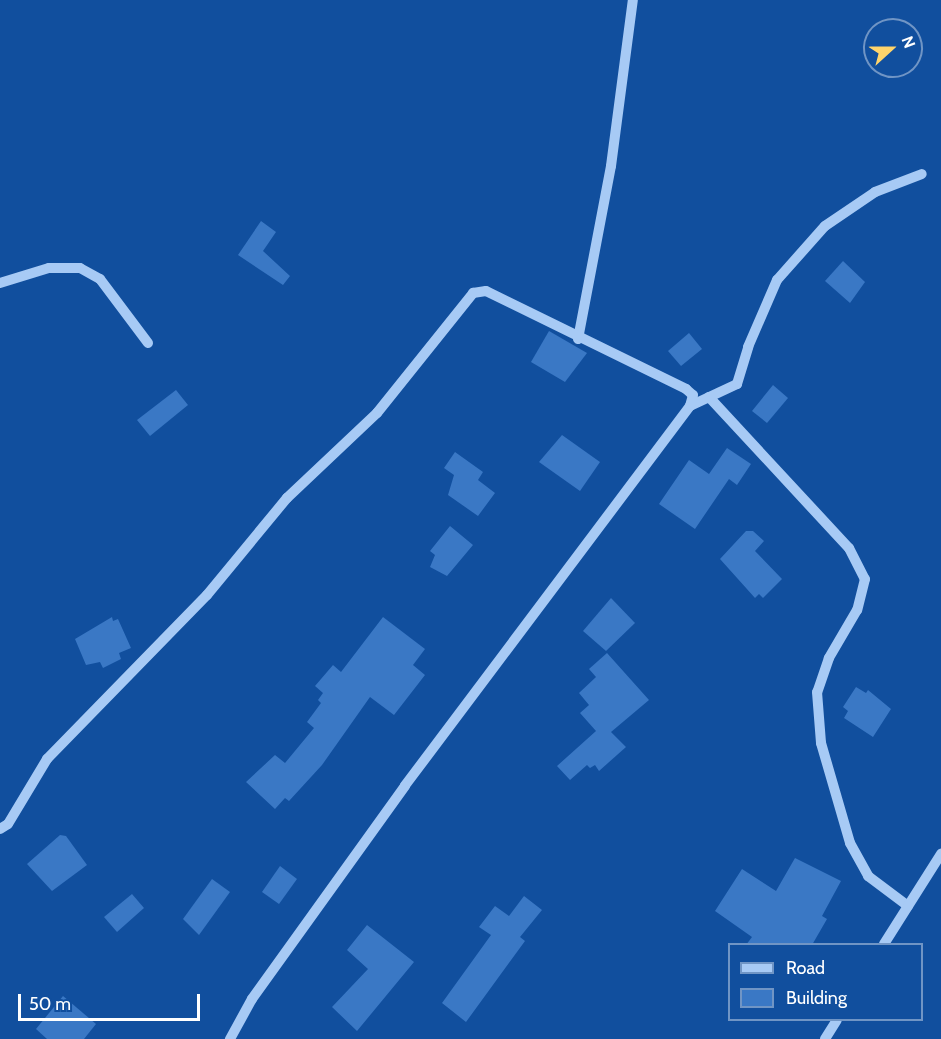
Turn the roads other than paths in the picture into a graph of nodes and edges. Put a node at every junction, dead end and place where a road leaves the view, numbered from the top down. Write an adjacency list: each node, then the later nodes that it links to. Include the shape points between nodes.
1 (633, 0): 4 (street, via 611,166)
2 (922, 174): 6 (street, via 875,192 825,226 777,280 748,347 737,384)
3 (0, 283): 5 (street, via 49,268 80,268 100,279)
4 (578, 339): 7 (street, via 686,389 693,396); 8 (street, via 486,291 473,292 377,413 287,498 207,595 47,759 8,824)
5 (148, 343)
6 (709, 397): 7 (street); 10 (street, via 849,548 865,579 857,610 829,658 817,692 821,742 850,843 868,876)
7 (690, 406): 13 (street, via 405,786 252,999)
8 (0, 829)
9 (941, 854): 10 (street)
10 (908, 906): 11 (street)
11 (885, 943)
12 (836, 1021): 14 (street)
13 (230, 1039)
14 (825, 1039)

